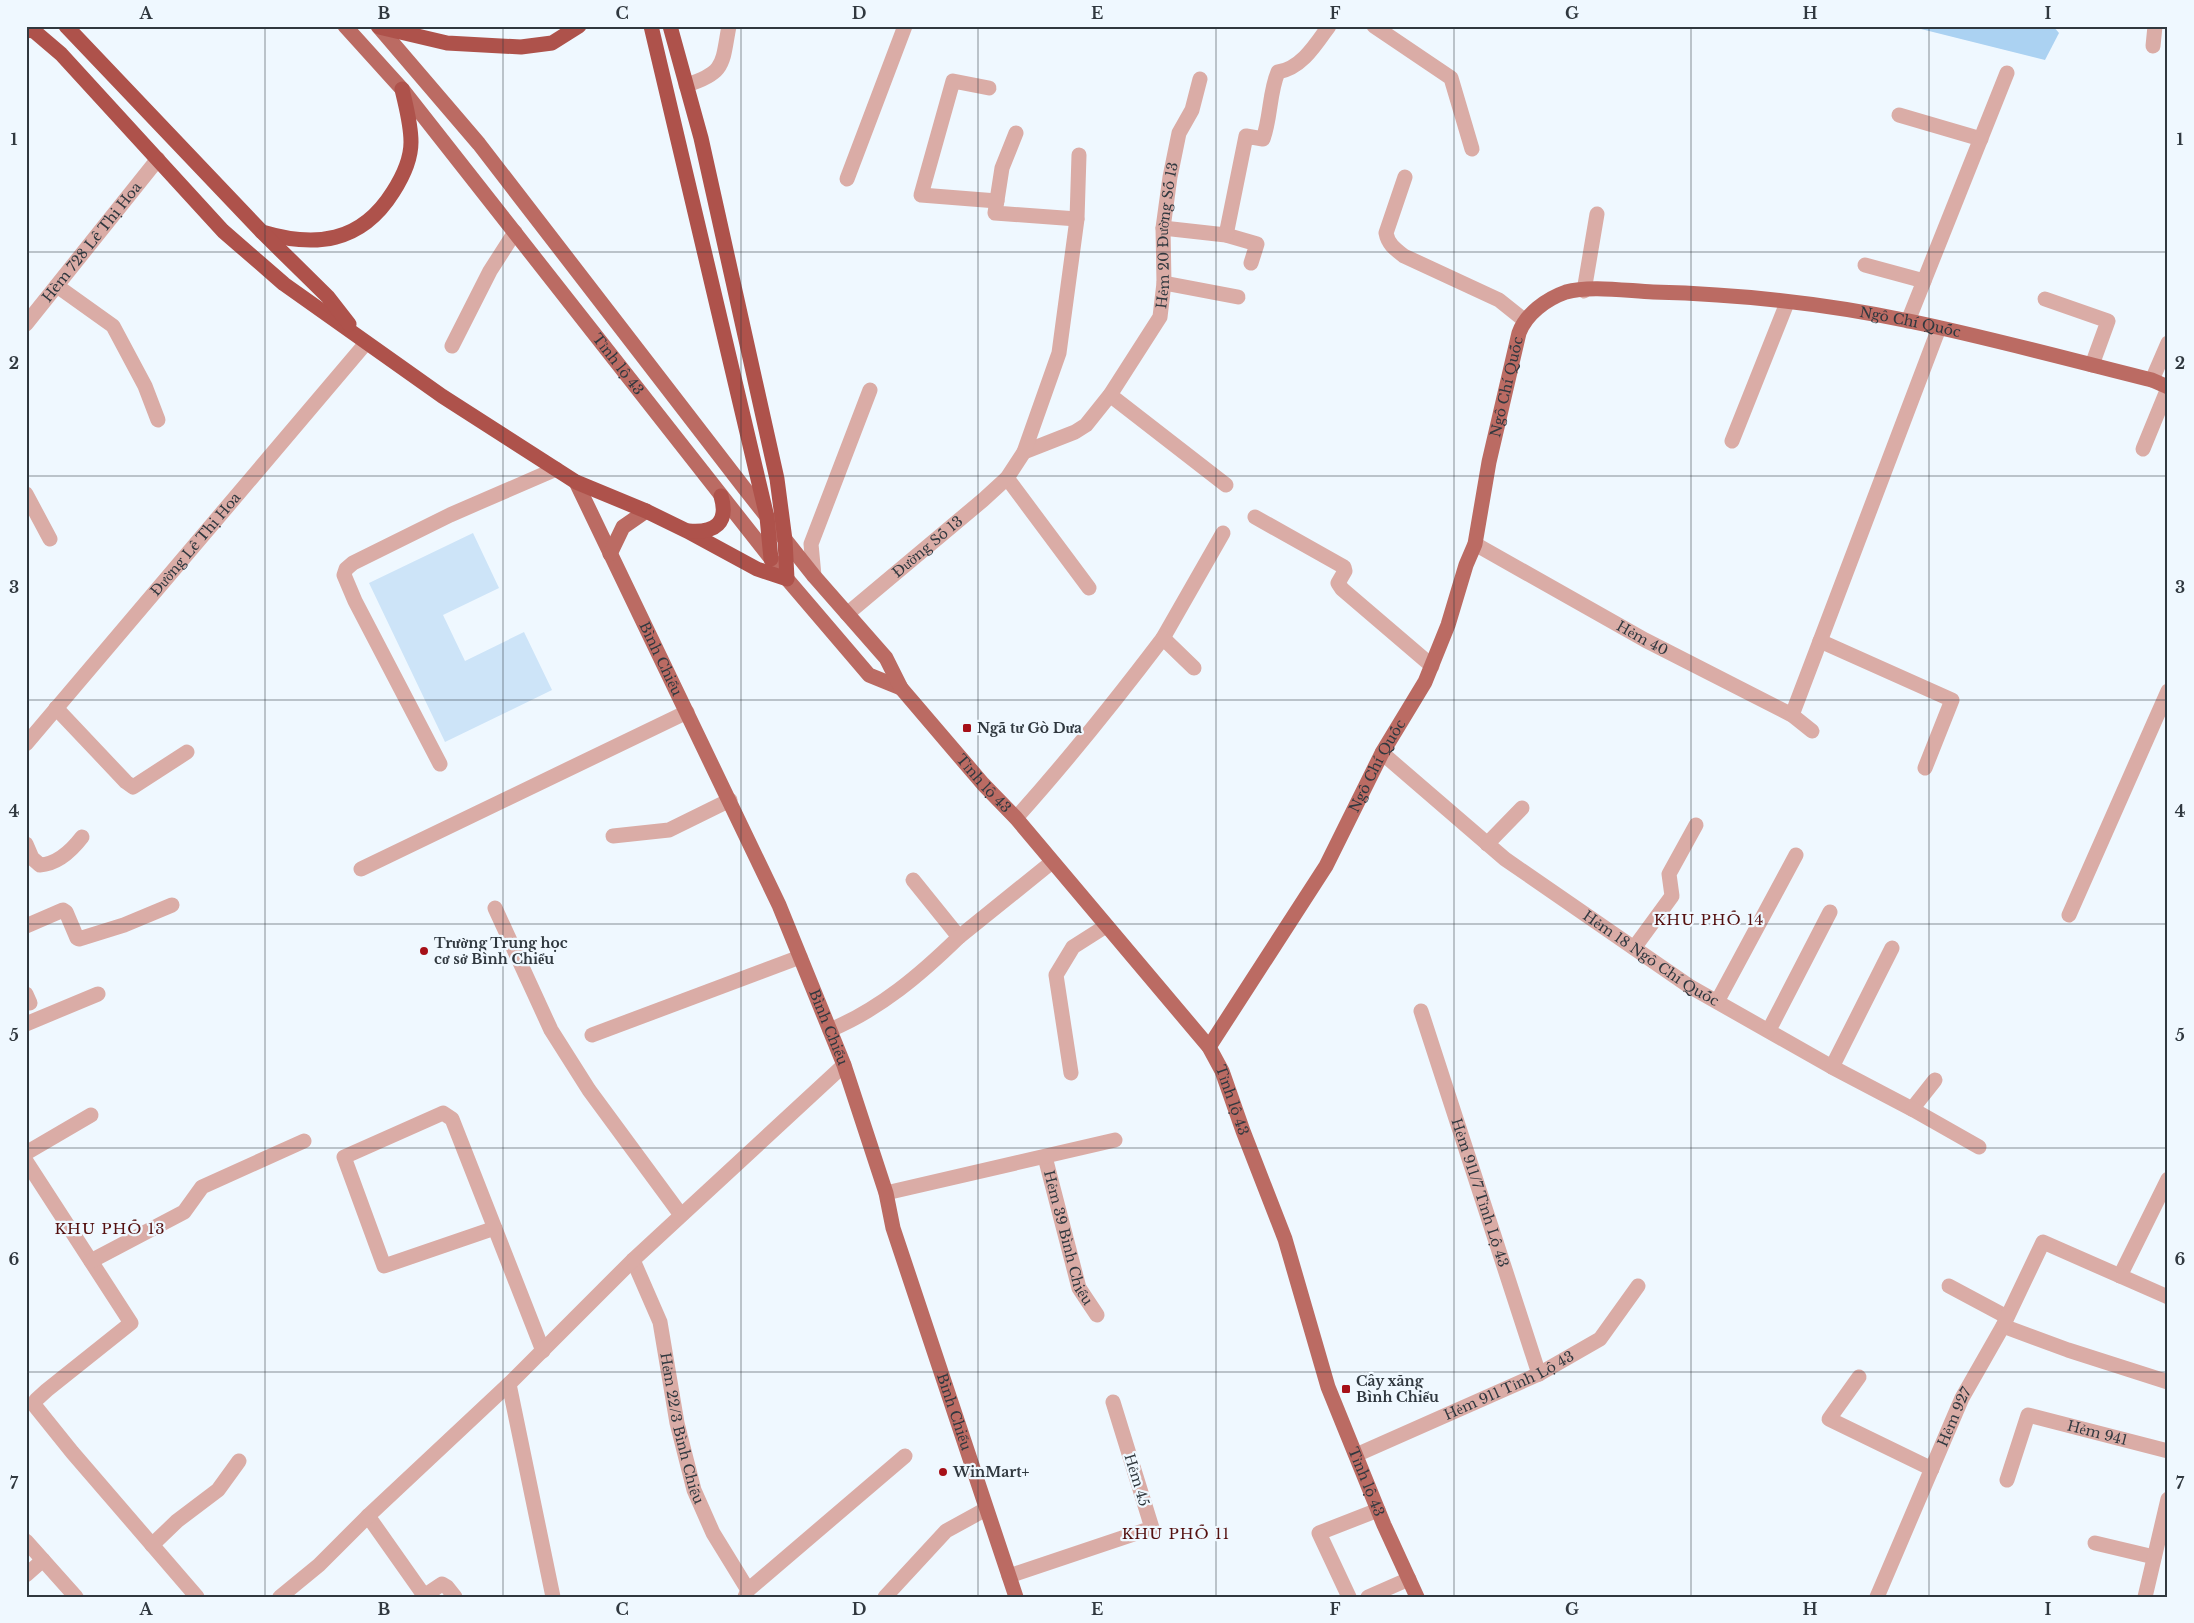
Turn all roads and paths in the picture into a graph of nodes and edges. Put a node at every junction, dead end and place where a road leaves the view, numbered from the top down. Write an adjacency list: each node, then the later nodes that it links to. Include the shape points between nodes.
1 (66, 26): 31 (highway)
2 (345, 26): 18 (main road, Tỉnh lộ 43)
3 (579, 26): 11 (highway, via 552,43 521,47 447,43)
4 (651, 26): 66 (highway)
5 (670, 26): 16 (highway)
6 (729, 26): 16 (street, via 718,69 710,76)
7 (905, 26): 26 (street)
8 (1330, 26): 33 (street, via 1307,56 1278,72 1263,139 1246,136)
9 (1374, 26): 22 (street, via 1451,78)
10 (2155, 26): 13 (street)
11 (378, 27): 66 (main road, Tỉnh lộ 43, via 479,144)
12 (26, 30): 24 (highway, via 34,31 61,54)
13 (2153, 46)
14 (2007, 73): 21 (street)
15 (1200, 79): 30 (street, Hẻm 20 Đường Số 13, via 1192,110 1179,133)
16 (686, 85): 71 (highway, via 756,383 778,488)
17 (989, 88): 27 (street, via 952,81 921,195)
18 (402, 89): 31 (highway, via 411,144 401,180 374,217 341,236 315,240 287,240); 32 (main road, Tỉnh lộ 43)
19 (1899, 115): 21 (street)
20 (1016, 133): 27 (street, via 1002,168)
21 (1981, 139): 36 (street)
22 (1472, 149)
23 (1079, 155): 29 (street, Đường Số 13)
24 (158, 159): 38 (street, Hèm 728 Lê Thị Hoa); 47 (highway, via 223,231 284,284)
25 (1405, 177): 43 (street, via 1386,233 1387,240 1404,256 1499,300)
26 (847, 178)
27 (997, 202): 29 (street, via 995,213)
28 (1597, 214): 39 (street)
29 (1077, 219): 58 (street, Đường Số 13, via 1059,354)
30 (1163, 228): 33 (street); 37 (street, Hẻm 20 Đường Số 13)
31 (262, 232): 47 (highway, via 328,297)
32 (515, 232): 49 (street, via 490,271); 64 (main road, Tỉnh lộ 43)
33 (1226, 236): 34 (street, via 1257,244)
34 (1251, 263)
35 (1865, 265): 36 (street)
36 (1924, 281): 44 (street)
37 (1164, 283): 40 (street); 54 (street, Hẻm 20 Đường Số 13, via 1160,317)
38 (56, 286): 45 (street, Hèm 728 Lê Thị Hoa); 55 (street, via 113,326 145,386)
39 (1584, 291): 42 (main road, Ngô Chí Quốc, via 1701,293); 43 (main road, Ngô Chí Quốc, via 1566,292 1543,304)
40 (1238, 297)
41 (2045, 299): 50 (street, via 2108,322)
42 (1787, 303): 44 (main road, Ngô Chí Quốc); 56 (street)
43 (1524, 320): 72 (main road, Ngô Chí Quốc, via 1489,462)
44 (1908, 321): 46 (main road, Ngô Chí Quốc)
45 (26, 324)
46 (1939, 328): 50 (main road, Ngô Chí Quốc); 80 (street)
47 (363, 340): 59 (highway, via 442,396); 85 (street, Đường Lê Thị Hoa)
48 (2168, 343): 51 (street)
49 (452, 346)
50 (2092, 365): 51 (main road, Ngô Chí Quốc)
51 (2152, 380): 52 (main road, Ngô Chí Quốc)
52 (2168, 387): 57 (street)
53 (870, 390): 75 (street, via 811,544)
54 (1110, 394): 58 (street, Hẻm 20 Đường Số 13, via 1086,424 1075,432); 62 (street)
55 (158, 420)
56 (1732, 441)
57 (2143, 449)
58 (1024, 452): 60 (street, Đường Số 13)
59 (556, 469): 61 (highway); 92 (street, via 450,514 346,569 344,575 355,601)
60 (1007, 478): 77 (street); 78 (street, Đường Số 13)
61 (576, 482): 65 (highway); 73 (main road, Bình Chiểu)
62 (1226, 485)
63 (26, 494): 70 (street)
64 (721, 496): 68 (highway, via 724,515 716,526 702,531); 74 (main road, Tỉnh lộ 43)
65 (646, 511): 68 (highway); 73 (main road, via 623,527)
66 (767, 517): 71 (main road, Tỉnh lộ 43); 74 (highway)
67 (1255, 518): 81 (street, via 1344,567 1339,586)
68 (687, 530): 76 (highway, via 757,569)
69 (1223, 533): 79 (street)
70 (50, 539)
71 (785, 540): 75 (main road, Tỉnh lộ 43); 76 (highway)
72 (1474, 544): 81 (main road, Ngô Chí Quốc); 87 (street, Hẻm 40, via 1645,640)
73 (610, 554): 86 (main road, Bình Chiểu)
74 (771, 559): 76 (main road, Tỉnh lộ 43)
75 (814, 576): 78 (main road, Tỉnh lộ 43)
76 (787, 579): 83 (main road, Tỉnh lộ 43, via 870,675)
77 (1089, 588)
78 (847, 614): 83 (main road, Tỉnh lộ 43, via 886,658)
79 (1163, 638): 82 (street); 96 (street, via 1069,759)
80 (1820, 641): 87 (street); 93 (street, via 1952,700)
81 (1432, 666): 91 (main road, Ngô Chí Quốc)
82 (1194, 668)
83 (902, 688): 96 (main road, Tỉnh lộ 43)
84 (2168, 691): 109 (street)
85 (56, 708): 89 (street, Đường Lê Thị Hoa); 90 (street, via 133,787)
86 (687, 712): 94 (main road, Bình Chiểu); 104 (street)
87 (1792, 715): 88 (street, Hẻm 40)
88 (1812, 731)
89 (26, 744)
90 (187, 752)
91 (1382, 753): 101 (street, Hẻm 18 Ngô Chí Quốc); 123 (main road, Ngô Chí Quốc, via 1326,866)
92 (440, 764)
93 (1925, 768)
94 (730, 800): 98 (street, via 670,830); 115 (main road, Bình Chiểu)
95 (1522, 808): 101 (street)
96 (1016, 818): 103 (main road, Tỉnh lộ 43)
97 (1696, 825): 113 (street, via 1669,874 1672,896)
98 (613, 836)
99 (82, 837): 100 (street, via 73,849 40,865 32,858)
100 (26, 844)
101 (1487, 844): 113 (street, Hẻm 18 Ngô Chí Quốc)
102 (1796, 855): 117 (street)
103 (1052, 862): 111 (main road, Tỉnh lộ 43); 112 (street)
104 (361, 869)
105 (913, 880): 112 (street)
106 (172, 905): 110 (street, via 79,939 63,910)
107 (495, 908): 138 (street, via 551,1030 589,1090)
108 (1830, 912): 121 (street)
109 (2069, 915)
110 (26, 926)
111 (1106, 926): 123 (main road, Tỉnh lộ 43); 126 (street, via 1073,947 1056,976)
112 (959, 937): 120 (street, via 899,991 856,1019)
113 (1634, 948): 117 (street, Hẻm 18 Ngô Chí Quốc, via 1689,986)
114 (1892, 948): 125 (street)
115 (800, 957): 120 (main road, Bình Chiểu); 122 (street)
116 (98, 994): 119 (street)
117 (1718, 1000): 121 (street, Hẻm 18 Ngô Chí Quốc)
118 (1420, 1011): 149 (street, Hẻm 911/7 Tỉnh Lộ 43)
119 (26, 1024)
120 (830, 1030): 124 (main road, Bình Chiểu)
121 (1769, 1030): 125 (street, Hẻm 18 Ngô Chí Quốc)
122 (592, 1035)
123 (1209, 1046): 155 (main road, Tỉnh lộ 43, via 1222,1071 1285,1239 1328,1387)
124 (844, 1065): 137 (main road, Bình Chiểu); 138 (street)
125 (1832, 1067): 128 (street, Hẻm 18 Ngô Chí Quốc)
126 (1071, 1072)
127 (1935, 1080): 128 (street)
128 (1912, 1110): 132 (street, Hẻm 18 Ngô Chí Quốc)
129 (90, 1115): 133 (street)
130 (1116, 1140): 134 (street)
131 (304, 1141): 141 (street, via 202,1187 184,1212)
132 (1979, 1147)
133 (26, 1153)
134 (1045, 1157): 137 (street); 146 (street, Hẻm 39 Bình Chiểu, via 1079,1288)
135 (26, 1160): 141 (street)
136 (2168, 1179): 142 (street)
137 (886, 1193): 161 (main road, Bình Chiểu, via 893,1228)
138 (681, 1215): 140 (street)
139 (495, 1228): 139 (street, via 452,1119 443,1113 344,1157 384,1266); 148 (street)
140 (633, 1260): 148 (street); 172 (street, Hẻm 22/3 Bình Chiểu, via 660,1322 676,1423 694,1490 713,1533)
141 (91, 1261): 166 (street, via 131,1323 34,1404)
142 (2120, 1276): 145 (street); 147 (street, Hẻm 927, via 2043,1242)
143 (1638, 1286): 149 (street, Hẻm 911 Tỉnh Lộ 43, via 1600,1339)
144 (1949, 1286): 147 (street)
145 (2168, 1297)
146 (1097, 1315)
147 (2005, 1322): 151 (street, via 2068,1350); 158 (street, Hẻm 927, via 1962,1398)
148 (542, 1351): 152 (street)
149 (1539, 1374): 155 (street, Hẻm 911 Tỉnh Lộ 43)
150 (1859, 1378): 158 (street, via 1829,1419)
151 (2168, 1382)
152 (509, 1384): 163 (street); 177 (street)
153 (1112, 1402): 170 (street, Hẻm 45, via 1152,1528)
154 (2168, 1451): 159 (street, Hẻm 941, via 2028,1415)
155 (1356, 1455): 162 (main road, Tỉnh lộ 43)
156 (905, 1456): 172 (street)
157 (239, 1461): 166 (street, via 218,1490)
158 (1932, 1468): 183 (street, Hẻm 927)
159 (2007, 1480)
160 (2168, 1498): 167 (street)
161 (986, 1509): 170 (main road, Bình Chiểu); 178 (street, via 946,1531)
162 (1378, 1510): 171 (main road, Tỉnh lộ 43); 180 (street, via 1319,1533)
163 (368, 1516): 175 (street, via 319,1565); 176 (street, via 423,1594 442,1584)
164 (26, 1541): 168 (street)
165 (2095, 1543): 167 (street)
166 (152, 1545): 174 (street)
167 (2159, 1555): 184 (street)
168 (43, 1560): 169 (street); 173 (street)
169 (26, 1575)
170 (1009, 1576): 179 (main road, Bình Chiểu)
171 (1409, 1579): 181 (street); 182 (main road, Tỉnh lộ 43)
172 (747, 1593)
173 (76, 1597)
174 (197, 1597)
175 (280, 1597)
176 (455, 1597)
177 (553, 1597)
178 (885, 1597)
179 (1016, 1597)
180 (1349, 1597)
181 (1368, 1597)
182 (1417, 1597)
183 (1877, 1597)
184 (2145, 1597)

